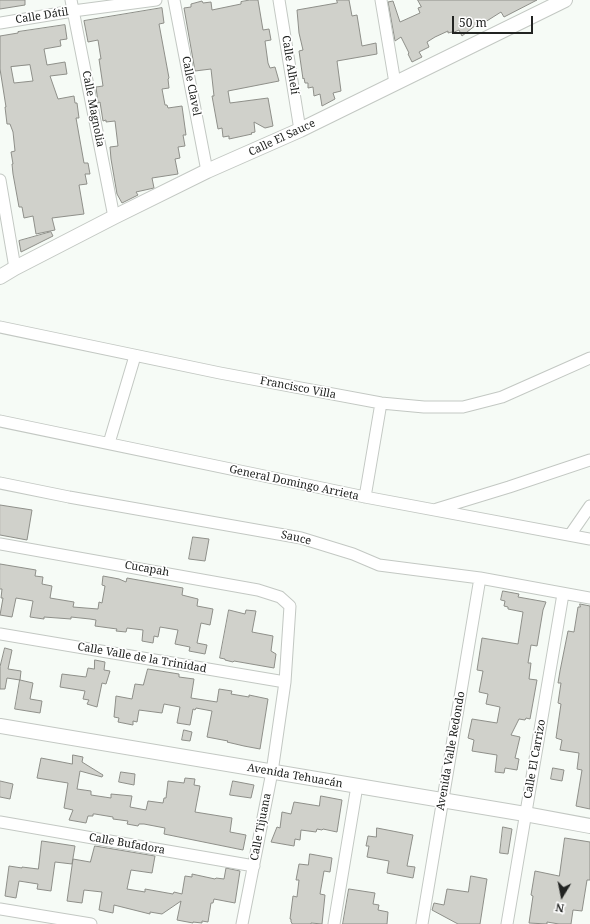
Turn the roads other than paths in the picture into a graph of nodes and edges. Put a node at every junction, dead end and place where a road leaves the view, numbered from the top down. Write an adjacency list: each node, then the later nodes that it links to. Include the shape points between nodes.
1 (71, 0): 8 (street, Calle Magnolia)
2 (156, 0): 8 (street, Calle Dátil)
3 (174, 0): 12 (street, Calle Clavel)
4 (279, 0): 11 (street, Calle Alhelí)
5 (381, 0): 10 (street)
6 (564, 0): 7 (street, Calle El Sauce)
7 (548, 4): 10 (street, Calle El Sauce)
8 (73, 11): 9 (street, Calle Dátil); 14 (street, Calle Magnolia)
9 (0, 23)
10 (395, 84): 11 (street, Calle El Sauce)
11 (300, 130): 12 (street, Calle El Sauce)
12 (207, 171): 14 (street, Calle El Sauce)
13 (0, 180): 15 (street)
14 (114, 217): 15 (street, Calle El Sauce)
15 (15, 268): 16 (street, Calle El Sauce)
16 (0, 277)
17 (0, 327): 18 (street, Francisco Villa)
18 (135, 356): 20 (street, Francisco Villa); 22 (street)
19 (590, 358): 20 (street, Francisco Villa, via 502,396 463,407)
20 (381, 403): 25 (street)
21 (0, 421): 22 (street, General Domingo Arrieta)
22 (109, 443): 25 (street, General Domingo Arrieta)
23 (590, 460): 27 (street)
24 (0, 483): 31 (street, Sauce, via 301,538 379,565)
25 (365, 498): 27 (street, General Domingo Arrieta)
26 (590, 506): 28 (street)
27 (435, 510): 28 (street, General Domingo Arrieta)
28 (570, 535): 29 (street, General Domingo Arrieta)
29 (590, 539)
30 (0, 544): 34 (street, Cucapah, via 258,590 280,597)
31 (480, 578): 32 (street, Sauce); 40 (street, Avenida Valle Redondo)
32 (563, 594): 33 (street, Sauce); 41 (street, Calle El Carrizo)
33 (590, 598)
34 (290, 606): 36 (street, Calle Tijuana)
35 (0, 634): 36 (street, Calle Valle de la Trinidad)
36 (285, 682): 38 (street, Calle Tijuana)
37 (0, 726): 38 (street, Avenida Tehuacán)
38 (272, 772): 39 (street, Avenida Tehuacán); 44 (street, Calle Tijuana)
39 (357, 786): 40 (street, Avenida Tehuacán); 48 (street)
40 (443, 800): 41 (street, Avenida Tehuacán); 49 (street, Avenida Valle Redondo)
41 (525, 814): 43 (street, Avenida Tehuacán); 50 (street, Calle El Carrizo)
42 (0, 822): 44 (street, Calle Bufadora)
43 (590, 826)
44 (254, 866): 47 (street, Calle Tijuana)
45 (0, 909): 46 (street)
46 (91, 924)
47 (242, 924)
48 (334, 924)
49 (422, 924)
50 (507, 924)

